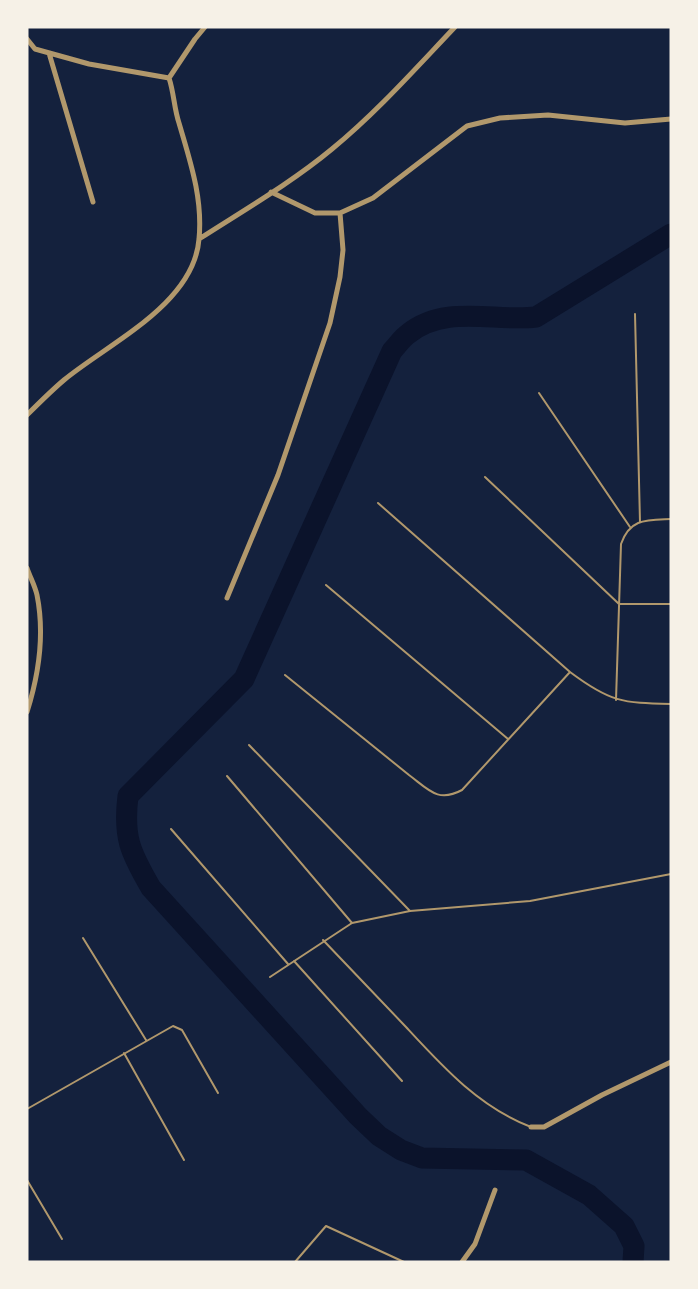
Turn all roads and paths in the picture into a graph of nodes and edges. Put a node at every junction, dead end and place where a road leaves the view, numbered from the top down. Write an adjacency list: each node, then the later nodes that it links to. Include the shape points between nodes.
1 (206, 27): 7 (street)
2 (455, 27): 9 (street, via 358,127)
3 (27, 39): 4 (street)
4 (34, 49): 5 (street); 6 (street)
5 (27, 50)
6 (49, 53): 7 (street); 10 (street)
7 (169, 78): 12 (street, via 196,184)
8 (671, 119): 11 (street, via 625,123 548,115 500,118 467,126 373,198)
9 (271, 192): 11 (street, via 315,213); 12 (street)
10 (93, 202)
11 (340, 213): 23 (street, via 343,250 330,323 278,475)
12 (199, 239): 15 (street, via 186,277 159,309 64,380)
13 (635, 314): 19 (lane)
14 (539, 393): 20 (lane)
15 (27, 415)
16 (485, 477): 24 (lane)
17 (378, 503): 26 (lane)
18 (671, 519): 19 (lane)
19 (640, 522): 20 (lane)
20 (630, 527): 24 (lane, via 621,544)
21 (27, 568): 30 (street, via 37,593 41,642 36,684)
22 (326, 585): 31 (lane)
23 (227, 598)
24 (619, 604): 25 (lane); 28 (lane)
25 (671, 604)
26 (570, 672): 28 (lane); 31 (lane)
27 (285, 675): 31 (lane, via 430,791 443,797 462,790)
28 (616, 700): 29 (lane)
29 (671, 704)
30 (27, 712)
31 (508, 739)
32 (249, 745): 36 (lane)
33 (227, 776): 37 (lane)
34 (171, 829): 41 (lane)
35 (671, 874): 36 (lane, via 530,901)
36 (410, 911): 37 (lane)
37 (352, 922): 39 (lane)
38 (83, 939): 43 (lane)
39 (323, 940): 40 (lane); 49 (lane, via 448,1073 484,1102)
40 (294, 961): 41 (lane); 46 (lane)
41 (288, 964): 42 (lane)
42 (270, 976)
43 (146, 1040): 44 (lane); 47 (lane, via 173,1026 182,1030)
44 (124, 1053): 48 (lane); 50 (lane)
45 (671, 1062): 49 (street, via 544,1127)
46 (402, 1081)
47 (218, 1093)
48 (27, 1109)
49 (531, 1127)
50 (183, 1160)
51 (27, 1180): 53 (lane)
52 (495, 1190): 56 (street, via 475,1244)
53 (62, 1239)
54 (295, 1262): 55 (lane, via 326,1226)
55 (404, 1262)
56 (462, 1262)

